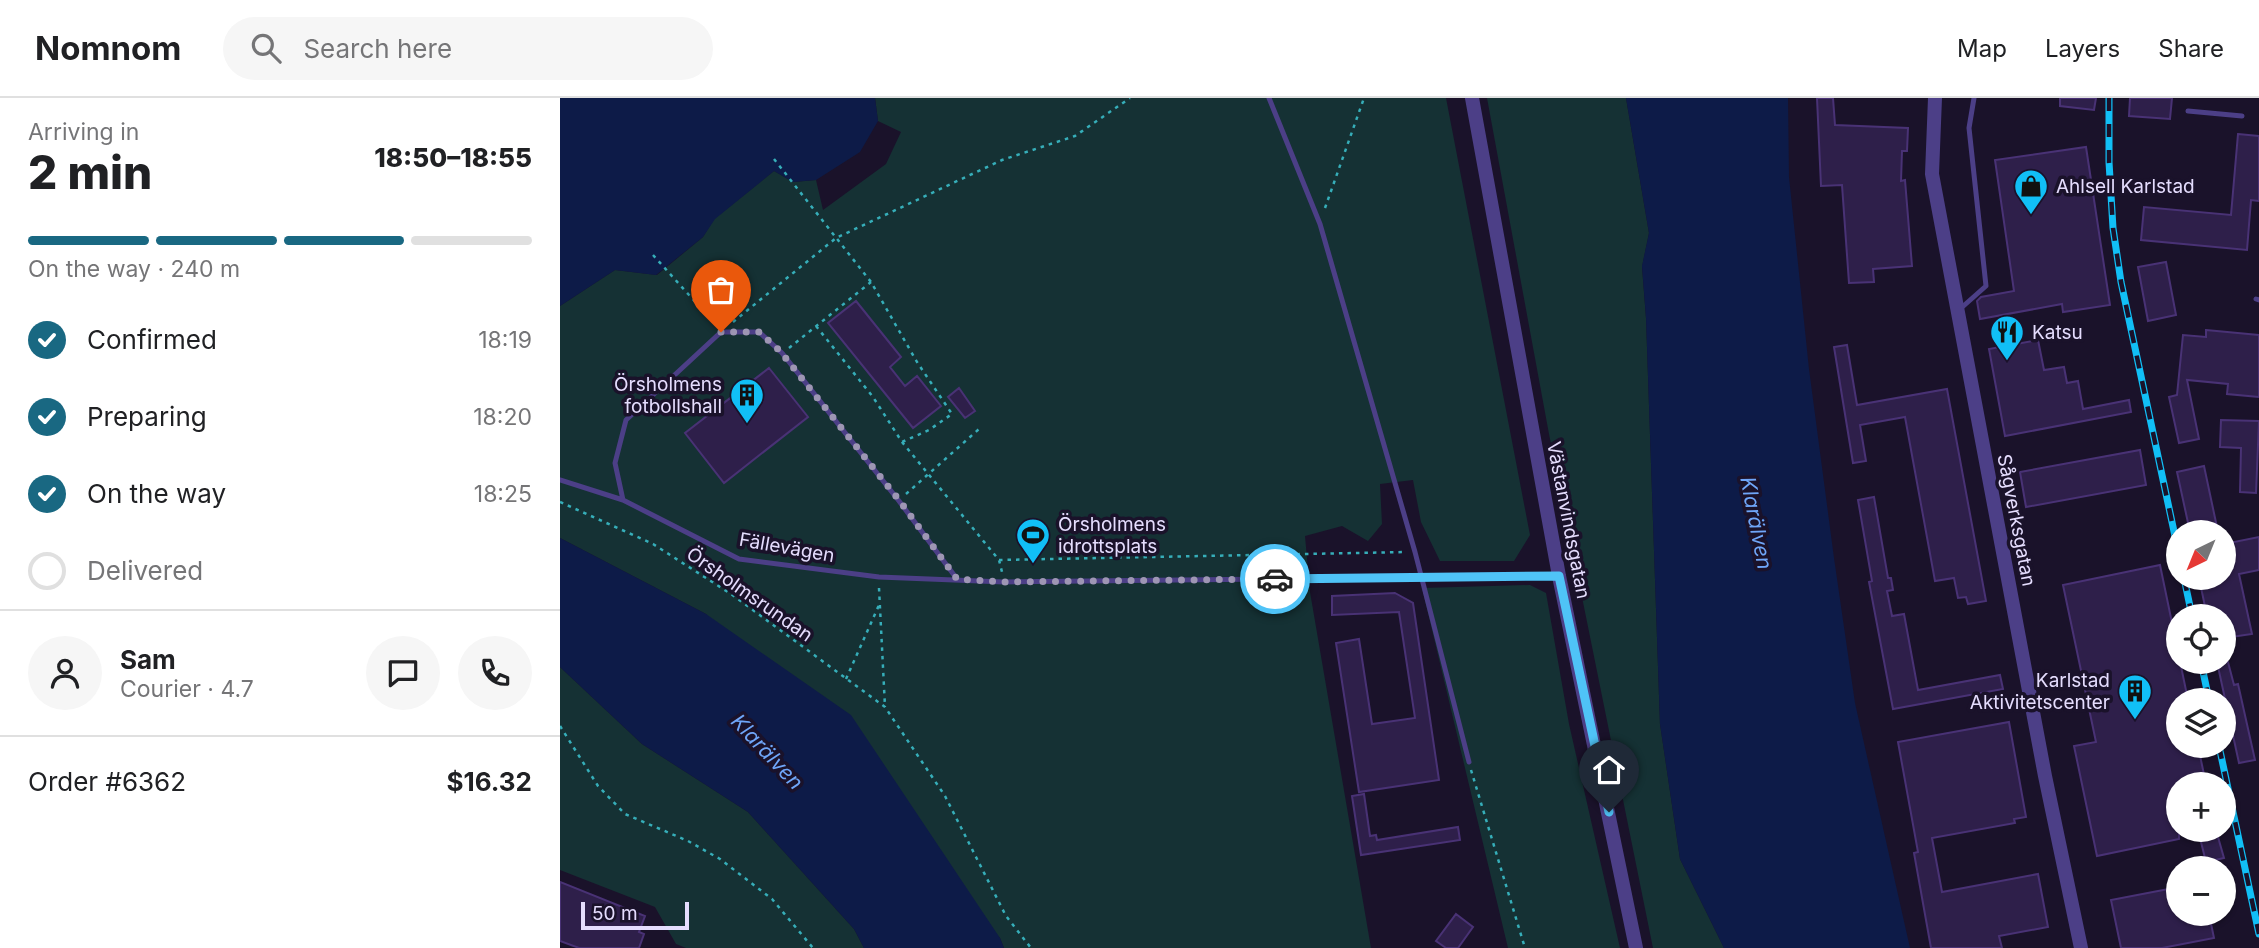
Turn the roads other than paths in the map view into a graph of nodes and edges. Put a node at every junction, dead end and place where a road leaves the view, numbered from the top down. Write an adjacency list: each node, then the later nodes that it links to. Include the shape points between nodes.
1 (1269, 98): 11 (lane, via 1320,224)
2 (1472, 98): 10 (street, Västanvindsgatan)
3 (1935, 98): 7 (street, Sågverksgatan, via 1932,174)
4 (1974, 98): 7 (lane, via 1969,128 1986,286)
5 (2188, 111): 6 (lane)
6 (2242, 116)
7 (1958, 311): 15 (street, Sågverksgatan)
8 (560, 480): 9 (lane, Fällevägen)
9 (623, 500): 12 (lane, Fällevägen, via 739,559 879,577); 12 (lane, via 615,463 626,420 721,332 759,332 782,353)
10 (1559, 576): 11 (lane, Fällevägen); 14 (street, Västanvindsgatan)
11 (1421, 578): 12 (lane, Fällevägen); 13 (lane)
12 (957, 579)
13 (1469, 762)
14 (1636, 948)
15 (2081, 948)

